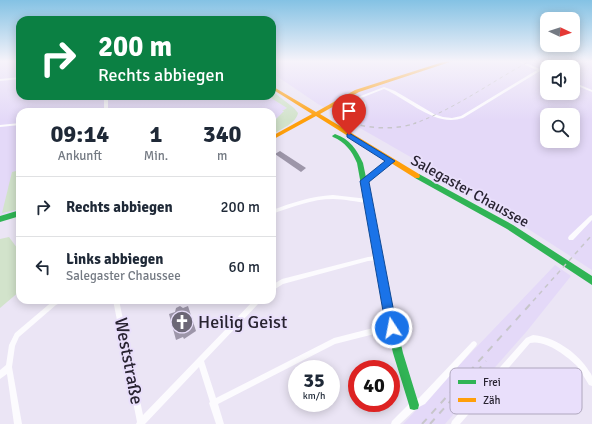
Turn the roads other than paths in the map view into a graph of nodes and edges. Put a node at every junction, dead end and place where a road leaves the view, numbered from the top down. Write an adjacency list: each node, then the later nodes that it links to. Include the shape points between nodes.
1 (389, 81): 7 (street, via 357,91)
2 (521, 81): 8 (street, via 455,120 436,116 384,88 359,98 364,107)
3 (580, 86): 5 (street)
4 (276, 90): 6 (street, Salegaster Chaussee)
5 (592, 91)
6 (298, 104): 7 (street, via 315,108); 9 (street, Salegaster Chaussee); 10 (street, via 303,113)
7 (330, 105): 9 (street); 11 (street, via 326,111)
8 (358, 112)
9 (314, 114): 10 (street); 11 (street, Salegaster Chaussee)
10 (302, 122): 11 (street); 14 (street)
11 (328, 123): 16 (street, Salegaster Chaussee)
12 (16, 124): 13 (street)
13 (0, 126)
14 (276, 136)
15 (335, 136): 17 (street, via 340,137 355,152)
16 (391, 161): 17 (street); 25 (street, Salegaster Chaussee, via 518,231)
17 (364, 181): 18 (street)
18 (368, 201): 19 (street, via 341,197 323,198); 24 (street)
19 (276, 211)
20 (16, 214): 22 (street)
21 (592, 217): 23 (street)
22 (0, 218)
23 (572, 238)
24 (378, 258): 26 (street); 30 (street)
25 (592, 281)
26 (276, 286)
27 (53, 304): 33 (street, via 17,335 12,345)
28 (117, 304): 42 (street, Weststraße)
29 (254, 304): 32 (street)
30 (392, 328): 39 (street, via 334,342); 40 (street)
31 (474, 344): 34 (street)
32 (201, 361): 39 (street); 42 (street)
33 (10, 368): 37 (street); 43 (street)
34 (452, 368)
35 (504, 368): 38 (street, via 528,340 540,339 570,355)
36 (450, 370): 40 (street, via 422,401)
37 (0, 374)
38 (592, 382)
39 (213, 403): 44 (street)
40 (414, 405): 45 (street)
41 (465, 414): 46 (street)
42 (140, 423)
43 (18, 424)
44 (220, 424)
45 (396, 424)
46 (456, 424)

